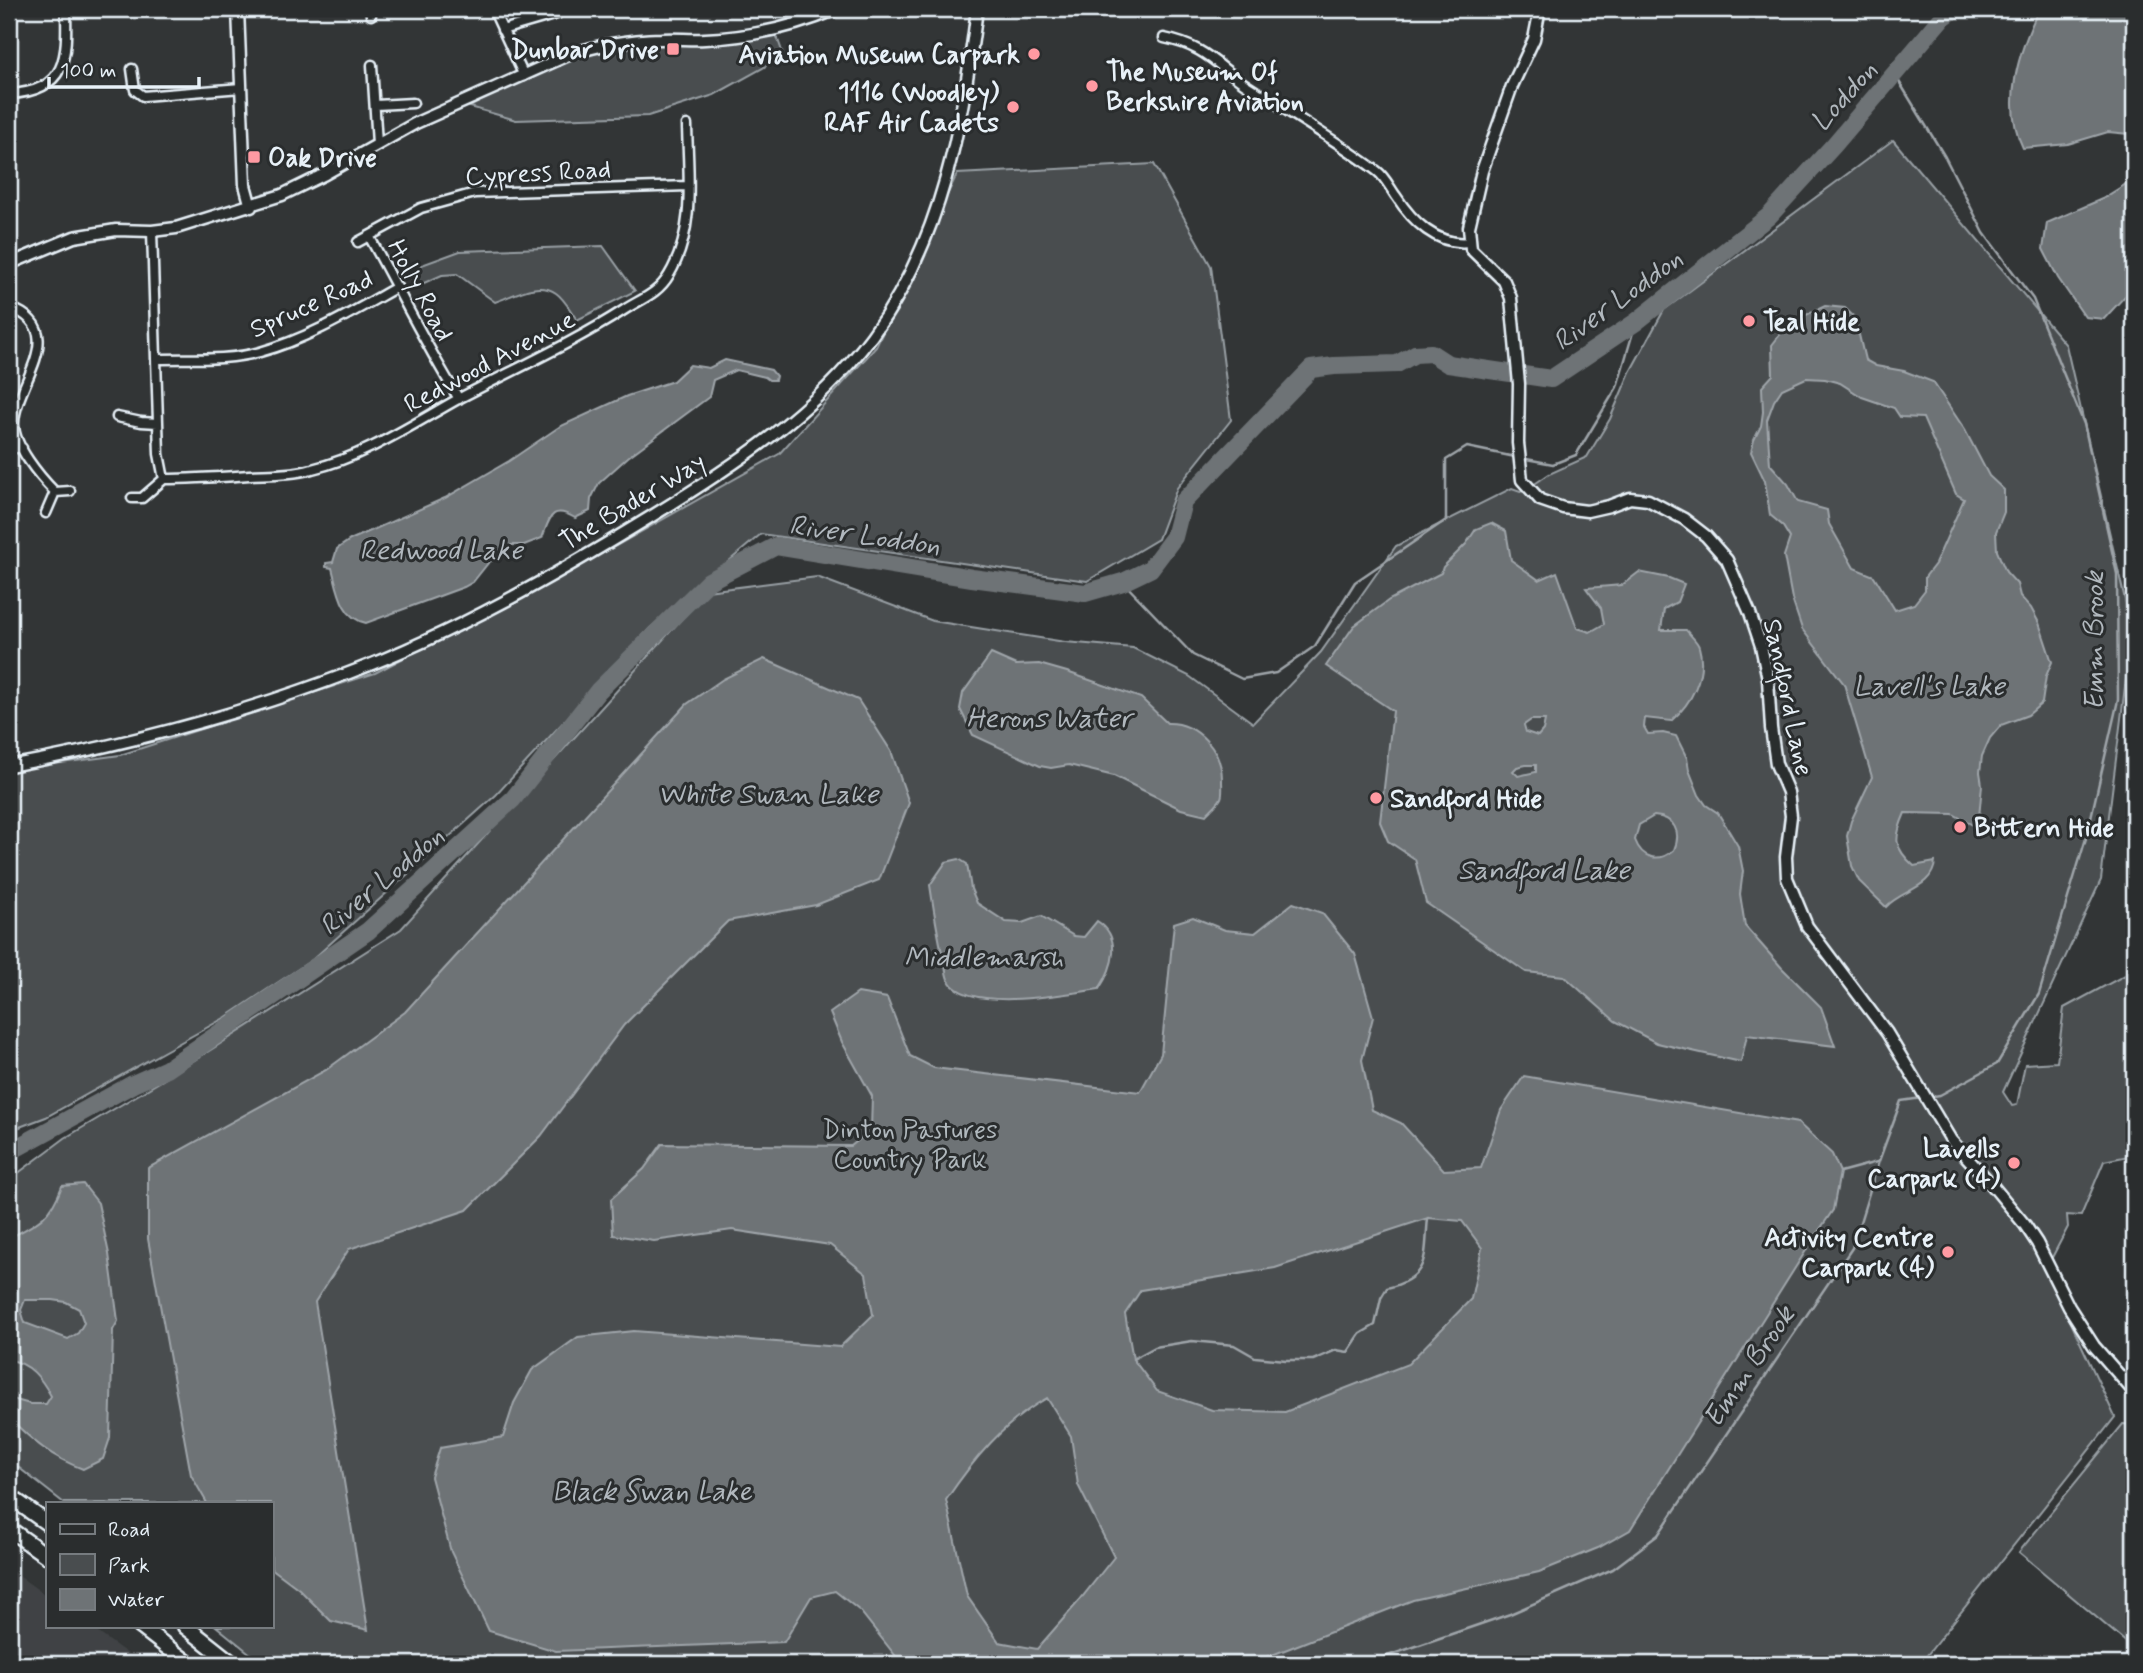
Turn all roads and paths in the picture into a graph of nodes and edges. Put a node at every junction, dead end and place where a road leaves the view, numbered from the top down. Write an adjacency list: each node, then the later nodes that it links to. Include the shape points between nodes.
1 (66, 9): 14 (street, via 65,61 56,75 44,87)
2 (238, 9): 13 (street)
3 (493, 9): 8 (street)
4 (837, 9): 12 (street, via 744,36 611,42)
5 (976, 9): 39 (street, The Bader Way, via 968,79 948,174 912,269 889,311 853,359 804,410 767,440 694,490 557,571 449,629 351,672 187,727)
6 (1540, 9): 24 (street, via 1534,39 1482,171)
7 (557, 14): 8 (street)
8 (502, 30): 12 (street)
9 (1164, 38): 24 (street, via 1204,52 1241,82 1380,173 1418,225 1447,240)
10 (372, 65): 16 (street)
11 (132, 69): 13 (street, via 135,90 143,96)
12 (524, 76): 18 (street)
13 (241, 88): 20 (street, via 245,186)
14 (9, 94)
15 (413, 103): 16 (street)
16 (376, 105): 18 (street)
17 (687, 125): 19 (street, Redwood Avenue)
18 (377, 144): 20 (street, via 325,174)
19 (688, 186): 22 (street, Cypress Road, via 475,193 421,208); 29 (street, Redwood Avenue, via 683,248 654,294)
20 (251, 206): 21 (street)
21 (152, 231): 25 (street, via 93,232); 28 (street)
22 (369, 236): 23 (street, Cypress Road); 26 (street, Holly Road)
23 (358, 242)
24 (1469, 242): 40 (street, Sandford Lane, via 1504,282 1511,298 1519,384 1520,473 1529,490 1539,500 1587,511 1630,498 1648,500 1691,525 1727,561 1764,657 1776,764 1788,792 1791,816 1787,878 1807,926 1887,1033 1951,1140 2025,1225 2094,1346)
25 (9, 264)
26 (397, 287): 28 (street, Spruce Road, via 323,327 259,352); 29 (street, Holly Road)
27 (9, 307): 33 (street, via 25,313 37,333 38,354 17,402 14,426)
28 (157, 359): 31 (street)
29 (459, 399): 34 (street, Redwood Avenue, via 377,444 312,469)
30 (117, 417): 31 (street)
31 (158, 423): 34 (street)
32 (9, 448): 33 (street)
33 (22, 448): 36 (street)
34 (164, 479): 37 (street, via 142,498)
35 (70, 491): 36 (street)
36 (54, 492): 38 (street)
37 (132, 498)
38 (46, 513)
39 (9, 766)
40 (2134, 1392)
41 (9, 1496): 42 (highway)
42 (46, 1522)
43 (9, 1529): 44 (highway)
44 (46, 1555)
45 (143, 1628): 47 (highway)
46 (188, 1628): 48 (highway)
47 (189, 1664)
48 (233, 1664)

